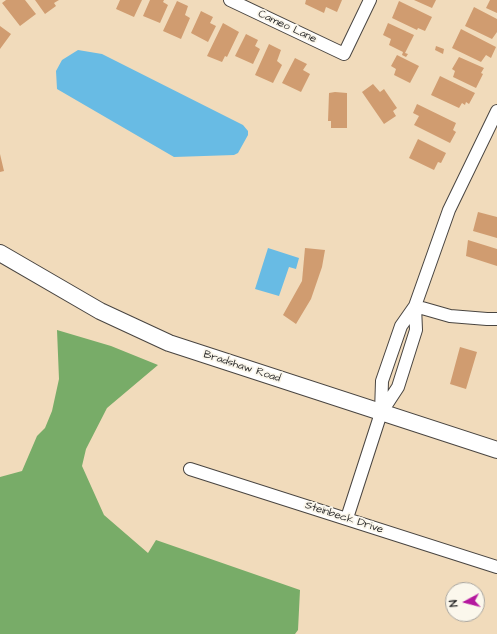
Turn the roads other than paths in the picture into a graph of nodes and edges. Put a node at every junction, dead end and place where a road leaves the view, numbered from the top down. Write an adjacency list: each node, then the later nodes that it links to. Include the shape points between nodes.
1 (230, 0): 2 (street, Cameo Lane, via 344,54)
2 (370, 0)
3 (497, 111): 5 (street, via 449,210)
4 (0, 253): 7 (street, Bradshaw Road, via 100,312 169,343)
5 (415, 306): 6 (street, via 450,316 487,320); 7 (street, via 401,326 382,381)
6 (497, 318)
7 (381, 413): 8 (street, Bradshaw Road); 10 (street)
8 (497, 450)
9 (190, 470): 10 (street, Steinbeck Drive)
10 (347, 518): 11 (street, Steinbeck Drive)
11 (497, 567)

